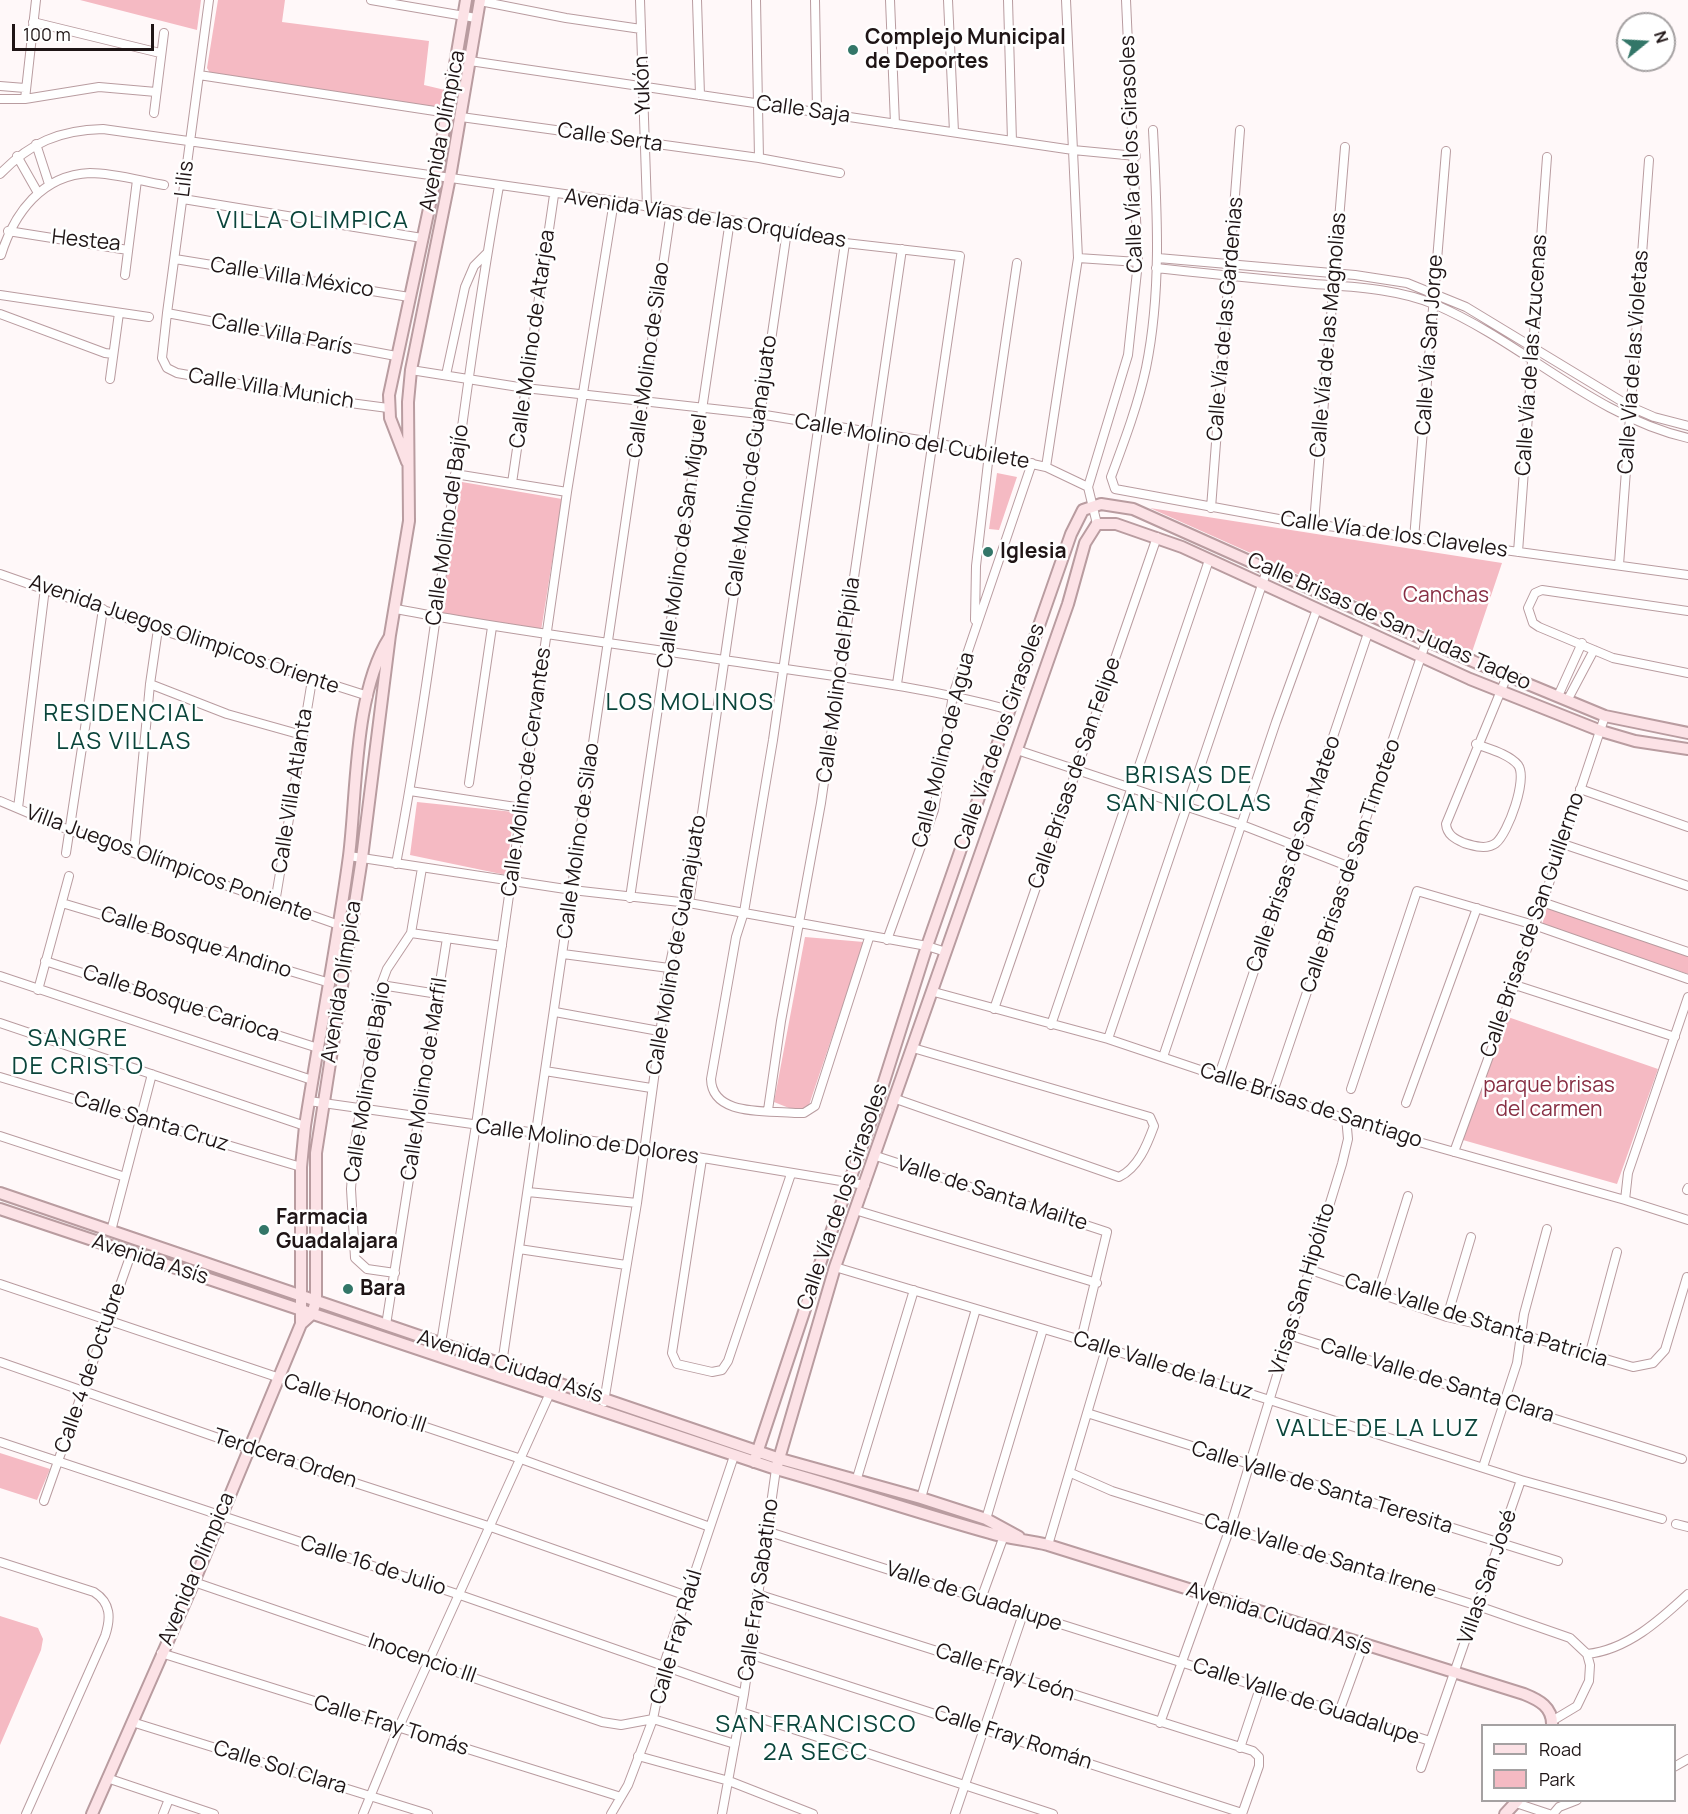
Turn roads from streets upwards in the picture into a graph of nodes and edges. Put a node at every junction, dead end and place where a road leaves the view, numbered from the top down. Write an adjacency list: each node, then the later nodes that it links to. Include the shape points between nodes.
1 (36, 0): 18 (street)
2 (209, 0): 23 (street, Lilis)
3 (371, 0): 15 (street)
4 (466, 0): 16 (street, Avenida Olímpica)
5 (480, 0): 17 (street, Avenida Olímpica); 19 (street)
6 (640, 0): 19 (street, Yukón)
7 (697, 0): 28 (street)
8 (756, 0): 31 (street)
9 (815, 0): 32 (street)
10 (890, 0): 36 (street)
11 (948, 0): 39 (street)
12 (1008, 0): 41 (street)
13 (1066, 0): 45 (street)
14 (1126, 0): 48 (street, Calle Vía de los Girasoles)
15 (403, 2): 16 (street)
16 (464, 16): 17 (street); 34 (street, Avenida Olímpica)
17 (476, 18): 22 (street, Avenida Olímpica)
18 (33, 22): 21 (street); 26 (street)
19 (641, 29): 25 (street, Yukón)
20 (164, 33): 21 (street)
21 (160, 53): 27 (street)
22 (470, 61): 25 (street, Calle Saja); 35 (street, Avenida Olímpica)
23 (199, 75): 34 (street); 40 (street, Lilis)
24 (0, 86): 26 (street)
25 (643, 86): 28 (street, Calle Saja); 42 (street, Yukón)
26 (25, 88): 30 (street)
27 (156, 92): 30 (street, via 99,87); 33 (street)
28 (700, 95): 31 (street, Calle Saja)
29 (0, 99): 30 (street)
30 (25, 99)
31 (758, 103): 32 (street, Calle Saja); 50 (street)
32 (817, 112): 36 (street, Calle Saja)
33 (154, 113)
34 (447, 113): 54 (street, Avenida Olímpica)
35 (461, 117): 42 (street, Calle Serta); 55 (street, Avenida Olímpica)
36 (896, 124): 39 (street, Calle Saja)
37 (1154, 130): 76 (street)
38 (1240, 130): 80 (street, Calle Vía de las Gardenias)
39 (954, 132): 41 (street, Calle Saja)
40 (190, 139): 43 (street, Avenida Vías de las Orquídeas, via 78,129); 54 (street, Avenida Vías de las Orquídeas); 62 (street, Lilis)
41 (1012, 141): 45 (street, Calle Saja)
42 (644, 142): 50 (street, Calle Serta); 64 (street, Yukón)
43 (36, 144): 47 (street, Avenida Vías de las Orquídeas); 57 (street)
44 (1345, 147): 82 (street, Calle Vía de las Magnolias)
45 (1073, 150): 48 (street, Calle Saja); 75 (street)
46 (1446, 152): 86 (street, Calle Vía San Jorge)
47 (17, 156): 53 (street, Avenida Vías de las Orquídeas); 60 (street)
48 (1136, 156): 78 (street, Calle Vía de los Girasoles)
49 (1547, 157): 94 (street, Calle Vía de las Azucenas)
50 (759, 158): 52 (street, Calle Serta)
51 (1649, 160): 106 (street, Calle Vía de las Violetas)
52 (840, 173)
53 (0, 174)
54 (436, 176): 55 (street, Avenida Vías de las Orquídeas); 69 (street, Avenida Olímpica)
55 (450, 177): 59 (street, Avenida Vías de las Orquídeas); 99 (street, Avenida Olímpica)
56 (137, 180): 57 (street, via 90,173); 58 (street); 72 (street, Hestea)
57 (49, 184): 60 (street)
58 (164, 185)
59 (499, 186): 61 (street, Avenida Vías de las Orquídeas); 73 (street, Calle Molino del Bajío)
60 (38, 193): 67 (street)
61 (554, 195): 63 (street, Avenida Vías de las Orquídeas); 103 (street, Calle Molino de Atarjea)
62 (183, 199): 69 (street); 77 (street, Lilis)
63 (614, 201): 64 (street, Avenida Vías de las Orquídeas); 104 (street, Calle Molino de Cervantes)
64 (647, 207): 65 (street, Avenida Vías de las Orquídeas)
65 (671, 211): 66 (street, Avenida Vías de las Orquídeas); 105 (street, Calle Molino de Silao)
66 (730, 220): 68 (street, Avenida Vías de las Orquídeas); 108 (street, Calle Molino de San Miguel)
67 (8, 231): 72 (street, Hestea); 74 (street)
68 (787, 231): 70 (street, Avenida Vías de las Orquídeas); 109 (street, Calle Molino de Guanajuato)
69 (422, 238): 88 (street, Avenida Olímpica)
70 (845, 243): 71 (street, Avenida Vías de las Orquídeas); 111 (street)
71 (902, 249): 113 (street, Calle Molino del Pípila); 115 (street, Avenida Vías de las Orquídeas, via 960,256)
72 (128, 250): 83 (street)
73 (487, 254): 100 (street, via 474,266 465,287); 101 (street, Calle Molino del Bajío)
74 (1, 255)
75 (1078, 258): 78 (street); 118 (street)
76 (1158, 258): 80 (street); 81 (street)
77 (175, 259): 88 (street, Calle Villa México); 91 (street, Lilis)
78 (1138, 262): 122 (street, Calle Vía de los Girasoles, via 1128,356)
79 (1017, 264): 116 (street, Calle Molino de Agua)
80 (1231, 266): 82 (street); 84 (street, Calle Vía de las Gardenias)
81 (1156, 268): 84 (street); 125 (street, Calle Vía de los Claveles, via 1146,368 1111,477 1112,487)
82 (1333, 273): 85 (street, Calle Vía de las Magnolias); 86 (street, via 1407,283)
83 (125, 275)
84 (1230, 277): 85 (street); 125 (street, Calle Vía de las Gardenias)
85 (1333, 285): 89 (street); 126 (street, Calle Vía de las Magnolias)
86 (1433, 291): 89 (street, Calle Vía San Jorge); 94 (street)
87 (0, 295): 90 (street)
88 (409, 297): 96 (street, Avenida Olímpica)
89 (1433, 303): 98 (street); 129 (street, Calle Vía San Jorge)
90 (119, 313): 93 (street); 95 (street)
91 (167, 313): 96 (street, Calle Villa París); 97 (street, Lilis)
92 (0, 315): 95 (street)
93 (149, 317)
94 (1532, 346): 98 (street, Calle Vía de las Azucenas); 106 (street)
95 (113, 354): 102 (street)
96 (396, 356): 107 (street, Avenida Olímpica)
97 (162, 358): 107 (street, Calle Villa Munich, via 167,368 177,373)
98 (1530, 358): 110 (street); 130 (street, Calle Vía de las Azucenas)
99 (411, 370): 100 (street, Calle Molino del Cubilete); 119 (street, Avenida Olímpica)
100 (446, 375): 101 (street, Calle Molino del Cubilete)
101 (468, 378): 103 (street, Calle Molino del Cubilete); 120 (street, Calle Molino del Bajío)
102 (110, 379)
103 (525, 388): 104 (street, Calle Molino del Cubilete); 121 (street, Calle Molino de Atarjea)
104 (584, 396): 105 (street, Calle Molino del Cubilete); 123 (street, Calle Molino de Cervantes)
105 (642, 403): 108 (street, Calle Molino del Cubilete); 150 (street, Calle Molino de Silao)
106 (1631, 407): 110 (street, Calle Vía de las Violetas); 112 (street)
107 (388, 408): 119 (street, Avenida Olímpica)
108 (702, 410): 109 (street, Calle Molino del Cubilete); 152 (street, Calle Molino de San Miguel)
109 (759, 414): 111 (street, Calle Molino del Cubilete); 155 (street, Calle Molino de Guanajuato)
110 (1630, 419): 114 (street); 132 (street, Calle Vía de las Violetas)
111 (819, 423): 113 (street, Calle Molino del Cubilete); 157 (street)
112 (1688, 426)
113 (875, 433): 115 (street, Calle Molino del Cubilete); 159 (street, Calle Molino del Pípila)
114 (1688, 438)
115 (932, 442): 116 (street, Calle Molino del Cubilete); 164 (street)
116 (989, 453): 117 (street, Calle Molino del Cubilete); 144 (street, Calle Molino de Agua, via 976,566)
117 (1032, 463): 118 (street, Calle Molino del Cubilete); 144 (street, Calle Molino de Agua)
118 (1046, 467): 122 (street, Calle Molino del Cubilete)
119 (410, 471): 139 (street, Avenida Olímpica, via 409,521)
120 (455, 474): 121 (street); 142 (street, Calle Molino del Bajío)
121 (512, 483): 123 (street)
122 (1088, 487): 124 (street)
123 (567, 492): 148 (street, Calle Molino de Cervantes)
124 (1093, 504): 127 (street); 133 (street, Calle Brisas de San Judas Tadeo, via 1133,509); 169 (street, Calle Vía de los Girasoles, via 1083,510 1074,524)
125 (1211, 508): 126 (street, Calle Vía de los Claveles)
126 (1314, 523): 129 (street, Calle Vía de los Claveles)
127 (1097, 524): 128 (street, Calle Brisas de San Judas Tadeo, via 1109,522); 175 (street, Calle Vía de los Girasoles, via 1085,543)
128 (1157, 537): 131 (street, Calle Brisas de San Judas Tadeo); 177 (street, Calle Brisas de San Felipe)
129 (1414, 538): 130 (street, Calle Vía de los Claveles)
130 (1518, 552): 132 (street, Calle Vía de los Claveles)
131 (1209, 560): 136 (street, Calle Brisas de San Judas Tadeo); 179 (street)
132 (1619, 565): 135 (street, Calle Vía de los Claveles)
133 (1267, 570): 136 (street); 149 (street, Calle Brisas de San Judas Tadeo)
134 (0, 574): 137 (street, Avenida Juegos Olimpicos Oriente)
135 (1688, 575)
136 (1262, 585): 140 (street, Calle Brisas de San Judas Tadeo); 185 (street)
137 (45, 588): 138 (street, Avenida Juegos Olimpicos Oriente); 183 (street)
138 (103, 609): 145 (street, Avenida Juegos Olimpicos Oriente); 188 (street)
139 (396, 609): 142 (street); 147 (street, Avenida Olímpica)
140 (1317, 609): 146 (street, Calle Brisas de San Judas Tadeo); 186 (street)
141 (1688, 611): 151 (street, via 1549,590 1535,593 1528,608 1533,623)
142 (436, 617): 143 (street); 181 (street, Calle Molino del Bajío)
143 (492, 627): 148 (street); 178 (street)
144 (975, 628): 166 (street, Calle Molino de Agua)
145 (158, 629): 162 (street, Avenida Juegos Olimpicos Oriente); 163 (street)
146 (1368, 633): 154 (street, Calle Brisas de San Judas Tadeo); 190 (street, Calle Brisas de San Mateo)
147 (390, 635): 167 (street, Avenida Olímpica, via 378,655); 194 (street, Avenida Olímpica)
148 (547, 635): 150 (street); 184 (street, Calle Molino de Cervantes)
149 (1427, 639): 154 (street, Calle Brisas de San Timoteo); 156 (street, Calle Brisas de San Judas Tadeo)
150 (608, 641): 152 (street); 201 (street, Calle Molino de Silao)
151 (1582, 644): 153 (street); 168 (street)
152 (667, 650): 155 (street); 202 (street, Calle Molino de San Miguel)
153 (1594, 650): 158 (street); 168 (street)
154 (1420, 656): 161 (street, Calle Brisas de San Judas Tadeo); 196 (street, Calle Brisas de San Timoteo)
155 (723, 660): 157 (street); 206 (street, Calle Molino de Guanajuato)
156 (1477, 663): 160 (street, Calle Brisas de San Judas Tadeo); 161 (street)
157 (782, 667): 159 (street); 208 (street)
158 (1688, 673)
159 (840, 675): 164 (street); 209 (street, Calle Molino del Pípila)
160 (1507, 676): 165 (street); 168 (street, Calle Brisas de San Judas Tadeo)
161 (1470, 679): 165 (street, Calle Brisas de San Judas Tadeo)
162 (312, 680): 167 (street, Avenida Juegos Olimpicos Oriente); 173 (street, Calle Villa Atlanta)
163 (150, 684): 173 (street, via 227,714); 192 (street)
164 (897, 684): 166 (street)
165 (1499, 691): 171 (street, Calle Brisas de San Judas Tadeo); 174 (street)
166 (953, 695): 169 (street); 215 (street, Calle Molino de Agua, via 934,810)
167 (368, 696): 193 (street, Avenida Olímpica)
168 (1563, 697): 170 (street, Calle Brisas de San Judas Tadeo)
169 (1010, 710): 217 (street, Calle Vía de los Girasoles)
170 (1605, 716): 171 (street, Calle Brisas de San Guillermo); 172 (street, Calle Brisas de San Judas Tadeo)
171 (1601, 730): 176 (street, Calle Brisas de San Judas Tadeo, via 1635,741); 180 (street, Calle Brisas de San Guillermo)
172 (1688, 733)
173 (302, 735): 205 (street, Calle Villa Atlanta)
174 (1476, 744): 174 (street, via 1446,824 1455,839 1488,847 1497,843 1508,822 1522,775 1509,758)
175 (1017, 750): 177 (street); 218 (street, Calle Vía de los Girasoles)
176 (1688, 750)
177 (1075, 770): 179 (street); 232 (street, Calle Brisas de San Felipe)
178 (469, 783)
179 (1131, 789): 185 (street); 235 (street)
180 (1580, 789): 187 (street); 189 (street, Calle Brisas de San Guillermo)
181 (410, 790): 184 (street); 195 (street, Calle Molino del Bajío)
182 (0, 801): 183 (street, Villa Juegos Olímpicos Poniente)
183 (18, 808): 188 (street, Villa Juegos Olímpicos Poniente)
184 (522, 808): 199 (street, Calle Molino de Cervantes)
185 (1186, 808): 186 (street); 238 (street)
186 (1242, 825): 190 (street); 241 (street)
187 (1688, 827)
188 (71, 831): 191 (street); 192 (street, Villa Juegos Olímpicos Poniente)
189 (1563, 844): 200 (street); 203 (street, Calle Brisas de San Guillermo)
190 (1297, 847): 196 (street); 244 (street, Calle Brisas de San Mateo)
191 (66, 853)
192 (134, 853): 205 (street, Villa Juegos Olímpicos Poniente)
193 (349, 856): 194 (street); 211 (street, Avenida Olímpica)
194 (362, 858): 195 (street); 253 (street, Avenida Olímpica)
195 (396, 864): 197 (street)
196 (1350, 867): 249 (street, Calle Brisas de San Timoteo)
197 (422, 868): 199 (street); 212 (street, Calle Molino del Bajío)
198 (69, 876): 204 (street)
199 (512, 882): 201 (street); 216 (street, Calle Molino de Cervantes)
200 (1688, 886)
201 (572, 891): 202 (street); 220 (street, Calle Molino de Silao)
202 (630, 898): 206 (street)
203 (1542, 902): 210 (street, Calle Brisas de San Guillermo); 219 (street)
204 (62, 903): 221 (street); 225 (street, Calle Bosque Andino)
205 (275, 903): 211 (street, Villa Juegos Olímpicos Poniente)
206 (689, 903): 208 (street); 222 (street, Calle Molino de Guanajuato, via 680,917)
207 (1477, 908): 210 (street); 248 (street, via 1417,891); 252 (street)
208 (744, 912): 209 (street); 255 (street, via 734,948 711,1089 725,1104)
209 (801, 923): 214 (street); 255 (street, Calle Molino del Pípila)
210 (1534, 925): 224 (street); 227 (street, Calle Brisas de San Guillermo)
211 (339, 926): 225 (street, Avenida Olímpica)
212 (411, 933): 213 (street); 226 (street, Calle Molino del Bajío)
213 (447, 938): 216 (street); 230 (street, Calle Molino de Marfil)
214 (869, 938): 215 (street); 255 (street, via 815,1106 804,1113)
215 (887, 940): 217 (street)
216 (502, 946): 259 (street, Calle Molino de Cervantes)
217 (927, 946): 218 (street); 270 (street, Calle Vía de los Girasoles)
218 (946, 952): 229 (street, Calle Vía de los Girasoles)
219 (1688, 952)
220 (563, 954): 222 (street); 233 (street, Calle Molino de Silao)
221 (45, 961): 228 (street); 239 (street, Calle Bosque Carioca)
222 (669, 968): 236 (street, Calle Molino de Guanajuato)
223 (0, 976): 228 (street)
224 (1688, 979)
225 (330, 983): 239 (street, Avenida Olímpica)
226 (381, 985): 230 (street); 254 (street, Calle Molino del Bajío)
227 (1515, 985): 237 (street); 264 (street, Calle Brisas de San Guillermo)
228 (38, 990): 246 (street)
229 (934, 992): 232 (street, Calle Brisas de Santiago); 240 (street, Calle Vía de los Girasoles)
230 (438, 994): 258 (street, Calle Molino de Marfil)
231 (1688, 998): 237 (street)
232 (994, 1009): 235 (street, Calle Brisas de Santiago)
233 (555, 1012): 236 (street); 242 (street, Calle Molino de Silao)
234 (0, 1023): 243 (street)
235 (1051, 1025): 238 (street, Calle Brisas de Santiago)
236 (659, 1031): 247 (street, Calle Molino de Guanajuato)
237 (1675, 1037): 275 (street, via 1628,1173)
238 (1108, 1039): 241 (street, Calle Brisas de Santiago)
239 (318, 1048): 246 (street, Avenida Olímpica)
240 (913, 1048): 250 (street, Calle Vía de los Girasoles); 250 (street, via 1150,1117 1154,1126 1128,1172 1119,1177)
241 (1163, 1057): 244 (street, Calle Brisas de Santiago)
242 (545, 1071): 247 (street); 261 (street, Calle Molino de Silao)
243 (152, 1074): 257 (street); 260 (street)
244 (1219, 1075): 249 (street, Calle Brisas de Santiago)
245 (0, 1077): 257 (street, Calle Santa Cruz)
246 (312, 1080): 251 (street, Avenida Olímpica)
247 (651, 1088): 263 (street, Calle Molino de Guanajuato)
248 (1351, 1089)
249 (1273, 1092): 256 (street, Calle Brisas de Santiago)
250 (896, 1100): 265 (street, Calle Vía de los Girasoles)
251 (309, 1101): 253 (street, Calle Molino de Dolores); 260 (street, Avenida Olímpica)
252 (1406, 1102)
253 (323, 1104): 254 (street, Calle Molino de Dolores); 295 (street, Avenida Olímpica, via 314,1184)
254 (360, 1110): 258 (street, Calle Molino de Dolores); 289 (street, Calle Molino del Bajío, via 351,1189 353,1253 367,1269)
255 (768, 1110)
256 (1346, 1117): 264 (street, Calle Brisas de Santiago); 288 (street, Vrisas San Hipólito, via 1346,1148)
257 (140, 1118): 267 (street, Calle Santa Cruz); 269 (street)
258 (419, 1118): 259 (street, Calle Molino de Dolores); 289 (street, Calle Molino de Marfil)
259 (476, 1125): 261 (street, Calle Molino de Dolores); 305 (street, Calle Molino de Cervantes)
260 (305, 1126): 267 (street, Avenida Olímpica)
261 (536, 1134): 263 (street, Calle Molino de Dolores); 272 (street, Calle Molino de Silao)
262 (0, 1136): 269 (street)
263 (643, 1148): 266 (street, Calle Molino de Dolores); 276 (street, Calle Molino de Guanajuato)
264 (1454, 1152): 275 (street, Calle Brisas de Santiago)
265 (876, 1156): 271 (street, Calle Vía de los Girasoles); 291 (street, Valle de Santa Mailte, via 1107,1232)
266 (702, 1159): 268 (street, Calle Molino de Dolores); 268 (street, via 672,1353 677,1364 712,1372 722,1370 728,1361)
267 (301, 1167): 296 (street, Avenida Olímpica)
268 (791, 1174): 270 (street, Calle Molino de Dolores)
269 (125, 1177): 281 (street)
270 (850, 1181): 271 (street, Calle Molino de Dolores); 320 (street, Calle Vía de los Girasoles)
271 (865, 1185): 278 (street, Calle Vía de los Girasoles)
272 (528, 1192): 276 (street); 283 (street, Calle Molino de Silao)
273 (0, 1193): 281 (street, Avenida Ciudad Asís)
274 (1408, 1196): 294 (street)
275 (1625, 1200): 279 (street, Calle Brisas de Santiago)
276 (637, 1203): 286 (street, Calle Molino de Guanajuato)
277 (0, 1209): 285 (street, Avenida Asís)
278 (855, 1210): 287 (street, Calle Vía de los Girasoles); 291 (street)
279 (1688, 1221)
280 (1547, 1229): 302 (street)
281 (111, 1231): 296 (street, Avenida Ciudad Asís)
282 (1471, 1237): 298 (street)
283 (519, 1249): 286 (street); 309 (street, Calle Molino de Silao)
284 (1617, 1252): 307 (street)
285 (131, 1254): 296 (street, Avenida Asís); 299 (street, Calle 4 de Octubre)
286 (626, 1265): 313 (street, Calle Molino de Guanajuato)
287 (835, 1267): 293 (street, Calle Valle de la Luz); 326 (street, Calle Vía de los Girasoles)
288 (1308, 1269): 294 (street, Calle Valle de Stanta Patricia); 303 (street, Vrisas San Hipólito)
289 (395, 1273): 300 (street, Calle Molino de Marfil)
290 (1687, 1277): 307 (street, Calle Valle de Stanta Patricia, via 1659,1359 1645,1366 1623,1366)
291 (1097, 1283): 304 (street)
292 (0, 1284): 299 (street, Calle Honorio III)
293 (914, 1290): 297 (street, Calle Valle de la Luz); 330 (street)
294 (1378, 1293): 298 (street, Calle Valle de Stanta Patricia)
295 (315, 1301): 296 (street, Avenida Olímpica); 300 (street, Avenida Ciudad Asís)
296 (306, 1307): 310 (street, Avenida Olímpica); 312 (street, Avenida Ciudad Asís)
297 (976, 1310): 301 (street, Calle Valle de la Luz); 332 (street)
298 (1447, 1317): 302 (street, Calle Valle de Stanta Patricia)
299 (106, 1319): 310 (street, Calle Honorio III); 311 (street, Calle 4 de Octubre)
300 (386, 1325): 305 (street, Avenida Ciudad Asís)
301 (1043, 1329): 304 (street, Calle Valle de la Luz); 335 (street)
302 (1520, 1334): 307 (street, Calle Valle de Stanta Patricia); 315 (street, via 1517,1363)
303 (1289, 1335): 314 (street, Vrisas San Hipólito); 315 (street, Calle Valle de Santa Clara)
304 (1081, 1340): 306 (street, Calle Valle de la Luz)
305 (441, 1343): 309 (street, Avenida Ciudad Asís)
306 (1106, 1349): 314 (street, Calle Valle de la Luz); 317 (street)
307 (1590, 1356)
308 (0, 1362): 311 (street, Terdcera Orden)
309 (502, 1364): 313 (street, Avenida Ciudad Asís)
310 (279, 1379): 319 (street, Avenida Olímpica); 322 (street, Calle Honorio III)
311 (83, 1390): 319 (street, Terdcera Orden); 324 (street, Calle 4 de Octubre)
312 (550, 1393): 316 (street, Avenida Ciudad Asís); 322 (street)
313 (605, 1398): 316 (street, Calle Molino de Guanajuato); 320 (street, Avenida Ciudad Asís)
314 (1270, 1399): 327 (street, Vrisas San Hipólito); 328 (street, Calle Valle de la Luz)
315 (1505, 1404): 323 (street, Calle Valle de Santa Clara); 328 (street)
316 (604, 1410): 321 (street, Avenida Ciudad Asís)
317 (1087, 1413): 327 (street, Calle Valle de Santa Teresita); 329 (street)
318 (0, 1442): 324 (street, Calle 16 de Julio)
319 (250, 1449): 334 (street, Avenida Olímpica); 338 (street, Terdcera Orden)
320 (757, 1451): 325 (street, Calle Vía de los Girasoles); 326 (street, Avenida Ciudad Asís)
321 (734, 1456): 325 (street, Avenida Ciudad Asís); 339 (street, Calle Fray Raúl)
322 (521, 1459): 338 (street); 339 (street, Calle Honorio III)
323 (1682, 1459)
324 (60, 1460): 333 (street, Calle 4 de Octubre); 334 (street, Calle 16 de Julio)
325 (754, 1462): 326 (street, Avenida Ciudad Asís)
326 (776, 1464): 330 (street, Avenida Ciudad Asís); 342 (street, Calle Fray Sabatino); 343 (street, Avenida Ciudad Asís)
327 (1249, 1464): 341 (street, Vrisas San Hipólito); 344 (street, Calle Valle de Santa Teresita)
328 (1483, 1467): 331 (street, Calle Valle de la Luz)
329 (1071, 1473): 341 (street, Calle Valle de Santa Irene, via 1112,1491); 345 (street)
330 (857, 1478): 332 (street, Avenida Ciudad Asís)
331 (1521, 1480): 336 (street, Calle Valle de la Luz); 344 (street, Villas San José)
332 (921, 1498): 335 (street, Avenida Ciudad Asís)
333 (44, 1501)
334 (220, 1515): 348 (street, Avenida Olímpica); 351 (street, Calle 16 de Julio)
335 (986, 1519): 343 (street, Avenida Ciudad Asís)
336 (1662, 1519)
337 (1676, 1524): 340 (street)
338 (488, 1526): 351 (street); 352 (street, Terdcera Orden)
339 (710, 1527): 352 (street, Calle Fray Raúl)
340 (1688, 1527)
341 (1230, 1528): 353 (street, Vrisas San Hipólito); 355 (street, Calle Valle de Santa Irene)
342 (766, 1531): 349 (street, Calle Fray Sabatino); 354 (street, Valle de Guadalupe)
343 (1005, 1532): 345 (street, Avenida Ciudad Asís); 354 (street)
344 (1499, 1544): 346 (street, Calle Valle de Santa Teresita); 355 (street, Villas San José)
345 (1048, 1545): 353 (street, Avenida Ciudad Asís)
346 (1558, 1561)
347 (0, 1562): 389 (street, via 94,1592 102,1597 110,1613 105,1636)
348 (194, 1582): 358 (street, Avenida Olímpica); 361 (street, Inocencio III)
349 (757, 1594): 359 (street, Calle Fray Sabatino); 364 (street, Calle Fray León)
350 (1688, 1594): 360 (street, via 1652,1627 1602,1652)
351 (460, 1595): 361 (street); 363 (street, Calle 16 de Julio)
352 (687, 1596): 363 (street, Calle Fray Raúl)
353 (1206, 1596): 357 (street, Avenida Ciudad Asís); 362 (street, Vrisas San Hipólito)
354 (981, 1599): 356 (street, Valle de Guadalupe)
355 (1478, 1606): 360 (street, Calle Valle de Santa Irene, via 1570,1638); 365 (street, Villas San José)
356 (1023, 1614): 362 (street, Valle de Guadalupe); 364 (street)
357 (1363, 1646): 365 (street, Avenida Ciudad Asís); 369 (street)
358 (161, 1653): 371 (street, Avenida Olímpica); 375 (street, Calle Fray Tomás)
359 (749, 1654): 367 (street, Calle Fray Sabatino); 374 (street, Calle Fray Román)
360 (1587, 1654): 372 (street, via 1588,1681 1577,1706)
361 (430, 1662): 370 (street, Inocencio III, via 602,1722 621,1725); 375 (street)
362 (1183, 1663): 366 (street, Calle Valle de Guadalupe); 373 (street, Vrisas San Hipólito)
363 (664, 1664): 367 (street, Calle 16 de Julio); 370 (street, Calle Fray Raúl)
364 (1002, 1672): 373 (street, Calle Fray León); 374 (street)
365 (1454, 1674): 372 (street, Avenida Ciudad Asís, via 1538,1699 1549,1711); 376 (street, Villas San José)
366 (1260, 1688): 369 (street, Calle Valle de Guadalupe); 378 (street)
367 (744, 1694): 368 (street, Calle Fray Sabatino)
368 (741, 1712): 377 (street, Calle Fray Sabatino); 383 (street)
369 (1339, 1712): 376 (street, Calle Valle de Guadalupe)
370 (652, 1719): 377 (street); 379 (street, Calle Fray Raúl)
371 (132, 1722): 381 (street, Avenida Olímpica); 384 (street, Calle Sol Clara)
372 (1552, 1723)
373 (1160, 1724): 378 (street, Calle Fray León)
374 (983, 1728): 383 (street); 400 (street, Calle Fray Román)
375 (398, 1729): 384 (street); 385 (street, Calle Fray Tomás)
376 (1430, 1741): 380 (street, Villas San José)
377 (735, 1744): 382 (street, Calle Fray Sabatino)
378 (1240, 1748): 400 (street, Calle Fray León, via 1259,1757)
379 (638, 1755): 382 (street); 385 (street, Calle Fray Raúl)
380 (1421, 1768)
381 (107, 1778): 386 (street); 390 (street, Avenida Olímpica)
382 (729, 1781): 396 (street, Calle Fray Sabatino); 397 (street)
383 (964, 1786): 398 (street); 399 (street)
384 (371, 1797): 393 (street); 394 (street, Calle Sol Clara)
385 (621, 1797): 395 (street, Calle Fray Raúl)
386 (169, 1799): 391 (street); 392 (street)
387 (1517, 1802): 401 (street); 402 (street)
388 (1572, 1802): 402 (street)
389 (26, 1814)
390 (92, 1814)
391 (163, 1814)
392 (214, 1814)
393 (363, 1814)
394 (428, 1814)
395 (611, 1814)
396 (722, 1814)
397 (813, 1814)
398 (955, 1814)
399 (1053, 1814)
400 (1242, 1814)
401 (1504, 1814)
402 (1551, 1814)

